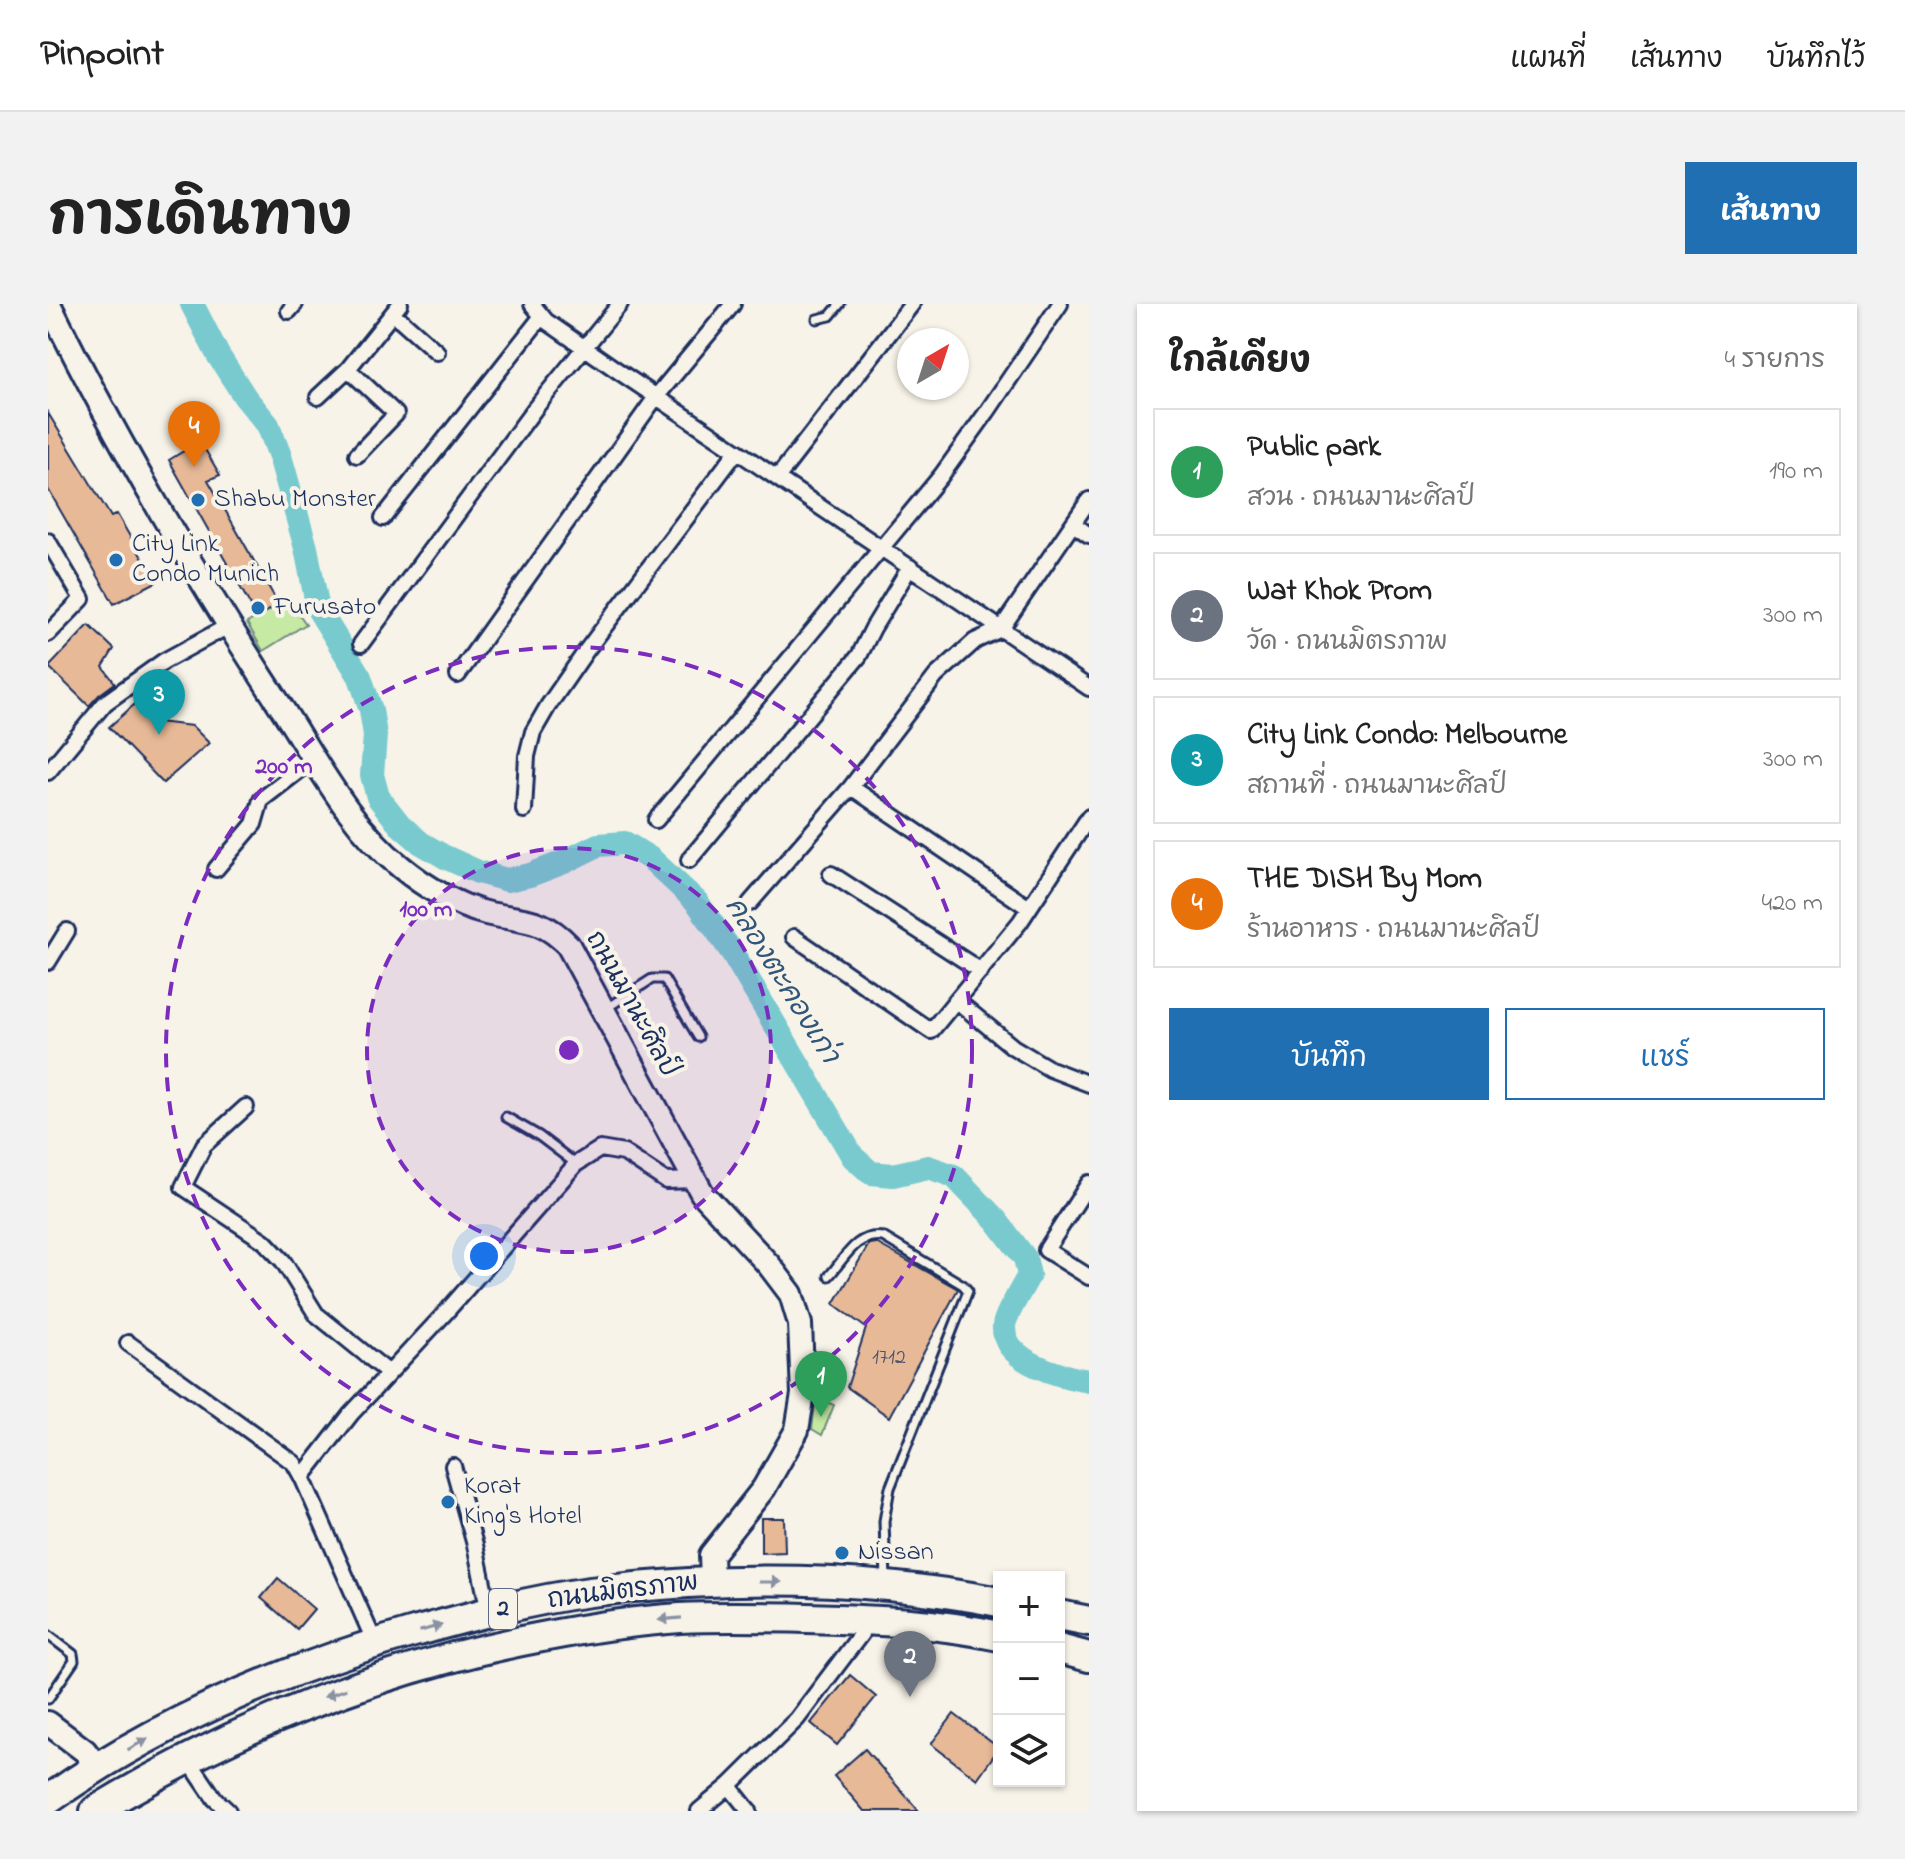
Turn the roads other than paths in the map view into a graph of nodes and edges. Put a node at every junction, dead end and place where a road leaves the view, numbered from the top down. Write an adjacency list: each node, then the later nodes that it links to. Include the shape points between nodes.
1 (49, 304): 23 (street, ถนนมานะศิลป์, via 97,402)
2 (620, 304): 10 (street)
3 (733, 304): 14 (street)
4 (840, 304): 9 (lane, via 830,316)
5 (912, 304): 17 (street)
6 (1060, 304): 21 (street, via 987,412)
7 (397, 308): 11 (street); 12 (street)
8 (537, 310): 10 (street); 19 (street)
9 (817, 319)
10 (586, 349): 14 (street); 26 (street, via 536,407)
11 (437, 352)
12 (348, 369): 13 (street); 16 (street, via 396,414)
13 (318, 397)
14 (656, 397): 15 (street); 27 (street)
15 (737, 451): 17 (street); 32 (street, via 548,706 527,756)
16 (357, 455)
17 (777, 478): 21 (street)
18 (1089, 500): 24 (street)
19 (383, 518)
20 (48, 541): 25 (street, via 82,599)
21 (882, 548): 22 (street); 34 (street)
22 (910, 567): 24 (street); 35 (street, via 859,656)
23 (230, 625): 29 (street, ถนนมานะศิลป์); 30 (street, via 164,661 105,703)
24 (1001, 629): 28 (street); 31 (street, via 975,641 936,676)
25 (48, 634)
26 (361, 644)
27 (458, 675)
28 (1089, 688)
29 (314, 759): 36 (street, via 261,800 255,822); 45 (street, ถนนมานะศิลป์, via 366,833 402,868 484,913 555,931)
30 (48, 772)
31 (851, 787): 38 (street); 39 (street)
32 (524, 810)
33 (1089, 817): 39 (street)
34 (656, 820)
35 (689, 860)
36 (216, 869)
37 (831, 874): 43 (street)
38 (750, 903)
39 (1029, 908): 43 (street)
40 (67, 931): 42 (street)
41 (794, 937): 44 (street, via 931,1031)
42 (48, 962)
43 (981, 971): 44 (street)
44 (957, 1001): 47 (street, via 1013,1047)
45 (603, 1010): 46 (lane, via 652,979 664,979); 51 (street, ถนนมานะศิลป์)
46 (698, 1037)
47 (1089, 1084)
48 (246, 1107): 56 (street, via 204,1145 183,1187 264,1241 316,1314)
49 (506, 1117): 50 (lane)
50 (576, 1164): 51 (street, via 600,1149 624,1153 666,1181); 56 (street)
51 (695, 1180): 59 (street, ถนนมานะศิลป์, via 791,1294 803,1358 797,1430 764,1488 711,1555)
52 (1089, 1183): 54 (street, via 1046,1250)
53 (829, 1276): 60 (lane, via 862,1238 874,1235 968,1291 890,1488 884,1521)
54 (1089, 1277)
55 (128, 1343): 58 (street, via 294,1463)
56 (389, 1373): 58 (street)
57 (453, 1466): 62 (street)
58 (302, 1477): 68 (street)
59 (712, 1581): 60 (highway, ถนนมิตรภาพ / 2, one-way to 60); 62 (highway, ถนนมิตรภาพ / 2, via 589,1593)
60 (886, 1586): 61 (highway, ถนนมิตรภาพ / 2)
61 (993, 1601)
62 (489, 1612): 68 (highway, ถนนมิตรภาพ / 2, one-way to 62)
63 (1065, 1612): 65 (highway)
64 (862, 1619): 66 (highway, ถนนมิตรภาพ / 2); 73 (highway, ถนนมิตรภาพ / 2, one-way to 73, via 678,1618 492,1646 329,1695); 75 (street, via 861,1634 797,1719)
65 (1089, 1621)
66 (993, 1634)
67 (48, 1635): 71 (lane, via 73,1654 74,1661)
68 (375, 1643): 74 (highway, ถนนมิตรภาพ / 2, one-way to 68, via 253,1687)
69 (1065, 1651): 70 (highway)
70 (1089, 1657)
71 (49, 1697)
72 (48, 1723): 74 (street)
73 (187, 1758): 77 (highway, ถนนมิตรภาพ / 2); 78 (street)
74 (97, 1767): 76 (highway, ถนนมิตรภาพ / 2)
75 (729, 1786): 79 (street); 80 (street)
76 (48, 1800)
77 (95, 1811)
78 (228, 1811)
79 (699, 1811)
80 (749, 1811)

